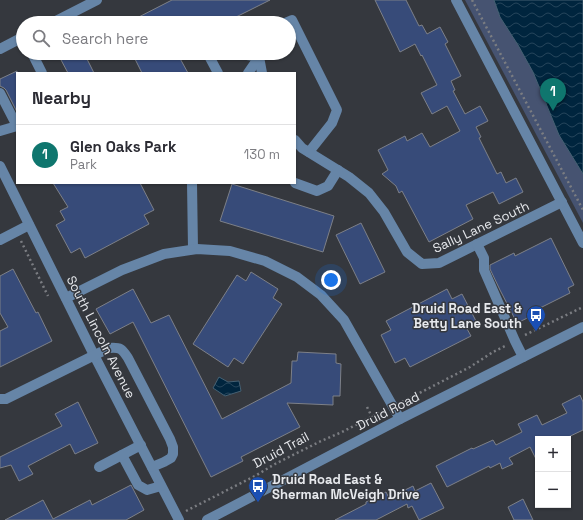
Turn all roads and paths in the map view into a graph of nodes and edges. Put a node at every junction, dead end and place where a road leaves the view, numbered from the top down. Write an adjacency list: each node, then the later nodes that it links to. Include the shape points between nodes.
1 (97, 0): 4 (street)
2 (456, 0): 27 (street)
3 (472, 0): 28 (path)
4 (78, 4): 5 (street)
5 (62, 16)
6 (296, 28): 22 (street, via 337,110 332,123)
7 (16, 41): 8 (street)
8 (0, 49)
9 (36, 60): 13 (street)
10 (211, 60): 14 (street)
11 (257, 60): 15 (street)
12 (261, 60): 16 (street)
13 (42, 72)
14 (217, 72)
15 (249, 72)
16 (262, 72)
17 (0, 93): 18 (street)
18 (16, 124)
19 (16, 126): 20 (street)
20 (0, 131)
21 (296, 141): 22 (street, Sally Lane South)
22 (309, 152): 24 (street, Sally Lane South)
23 (0, 166): 29 (street, South Lincoln Avenue)
24 (338, 170): 25 (street, via 328,186 317,191); 33 (street, Sally Lane South, via 369,193 384,212 407,252 422,264 439,263)
25 (296, 183)
26 (192, 184): 34 (street)
27 (562, 202): 32 (street); 33 (street, Sally Lane South)
28 (583, 210)
29 (29, 225): 30 (street); 36 (street, South Lincoln Avenue)
30 (0, 240)
31 (21, 241): 35 (path)
32 (583, 243)
33 (477, 244): 39 (street, via 484,258 484,270)
34 (193, 249): 36 (street, via 164,254 122,270); 47 (street, via 230,251 265,260 297,277 321,295 344,320)
35 (48, 296)
36 (66, 298): 40 (street, South Lincoln Avenue)
37 (583, 307): 39 (path)
38 (583, 327): 41 (street, Druid Road)
39 (515, 340): 41 (street); 43 (path)
40 (94, 355): 42 (street); 48 (street, South Lincoln Avenue); 51 (street, via 117,347 123,350 128,358 172,447 171,458)
41 (524, 357): 47 (street, Druid Road)
42 (0, 399)
43 (404, 401)
44 (367, 407): 46 (path)
45 (382, 412): 46 (path, Druid Trail)
46 (372, 417): 53 (path, Druid Trail)
47 (400, 419): 54 (street, Druid Road)
48 (141, 445): 49 (street); 51 (street, South Lincoln Avenue)
49 (122, 455): 50 (street); 52 (street, via 138,485 147,490)
50 (99, 467)
51 (152, 467): 52 (street, South Lincoln Avenue)
52 (161, 486): 55 (street, South Lincoln Avenue)
53 (190, 509)
54 (225, 516): 56 (street, Druid Road)
55 (179, 520)
56 (207, 520)

